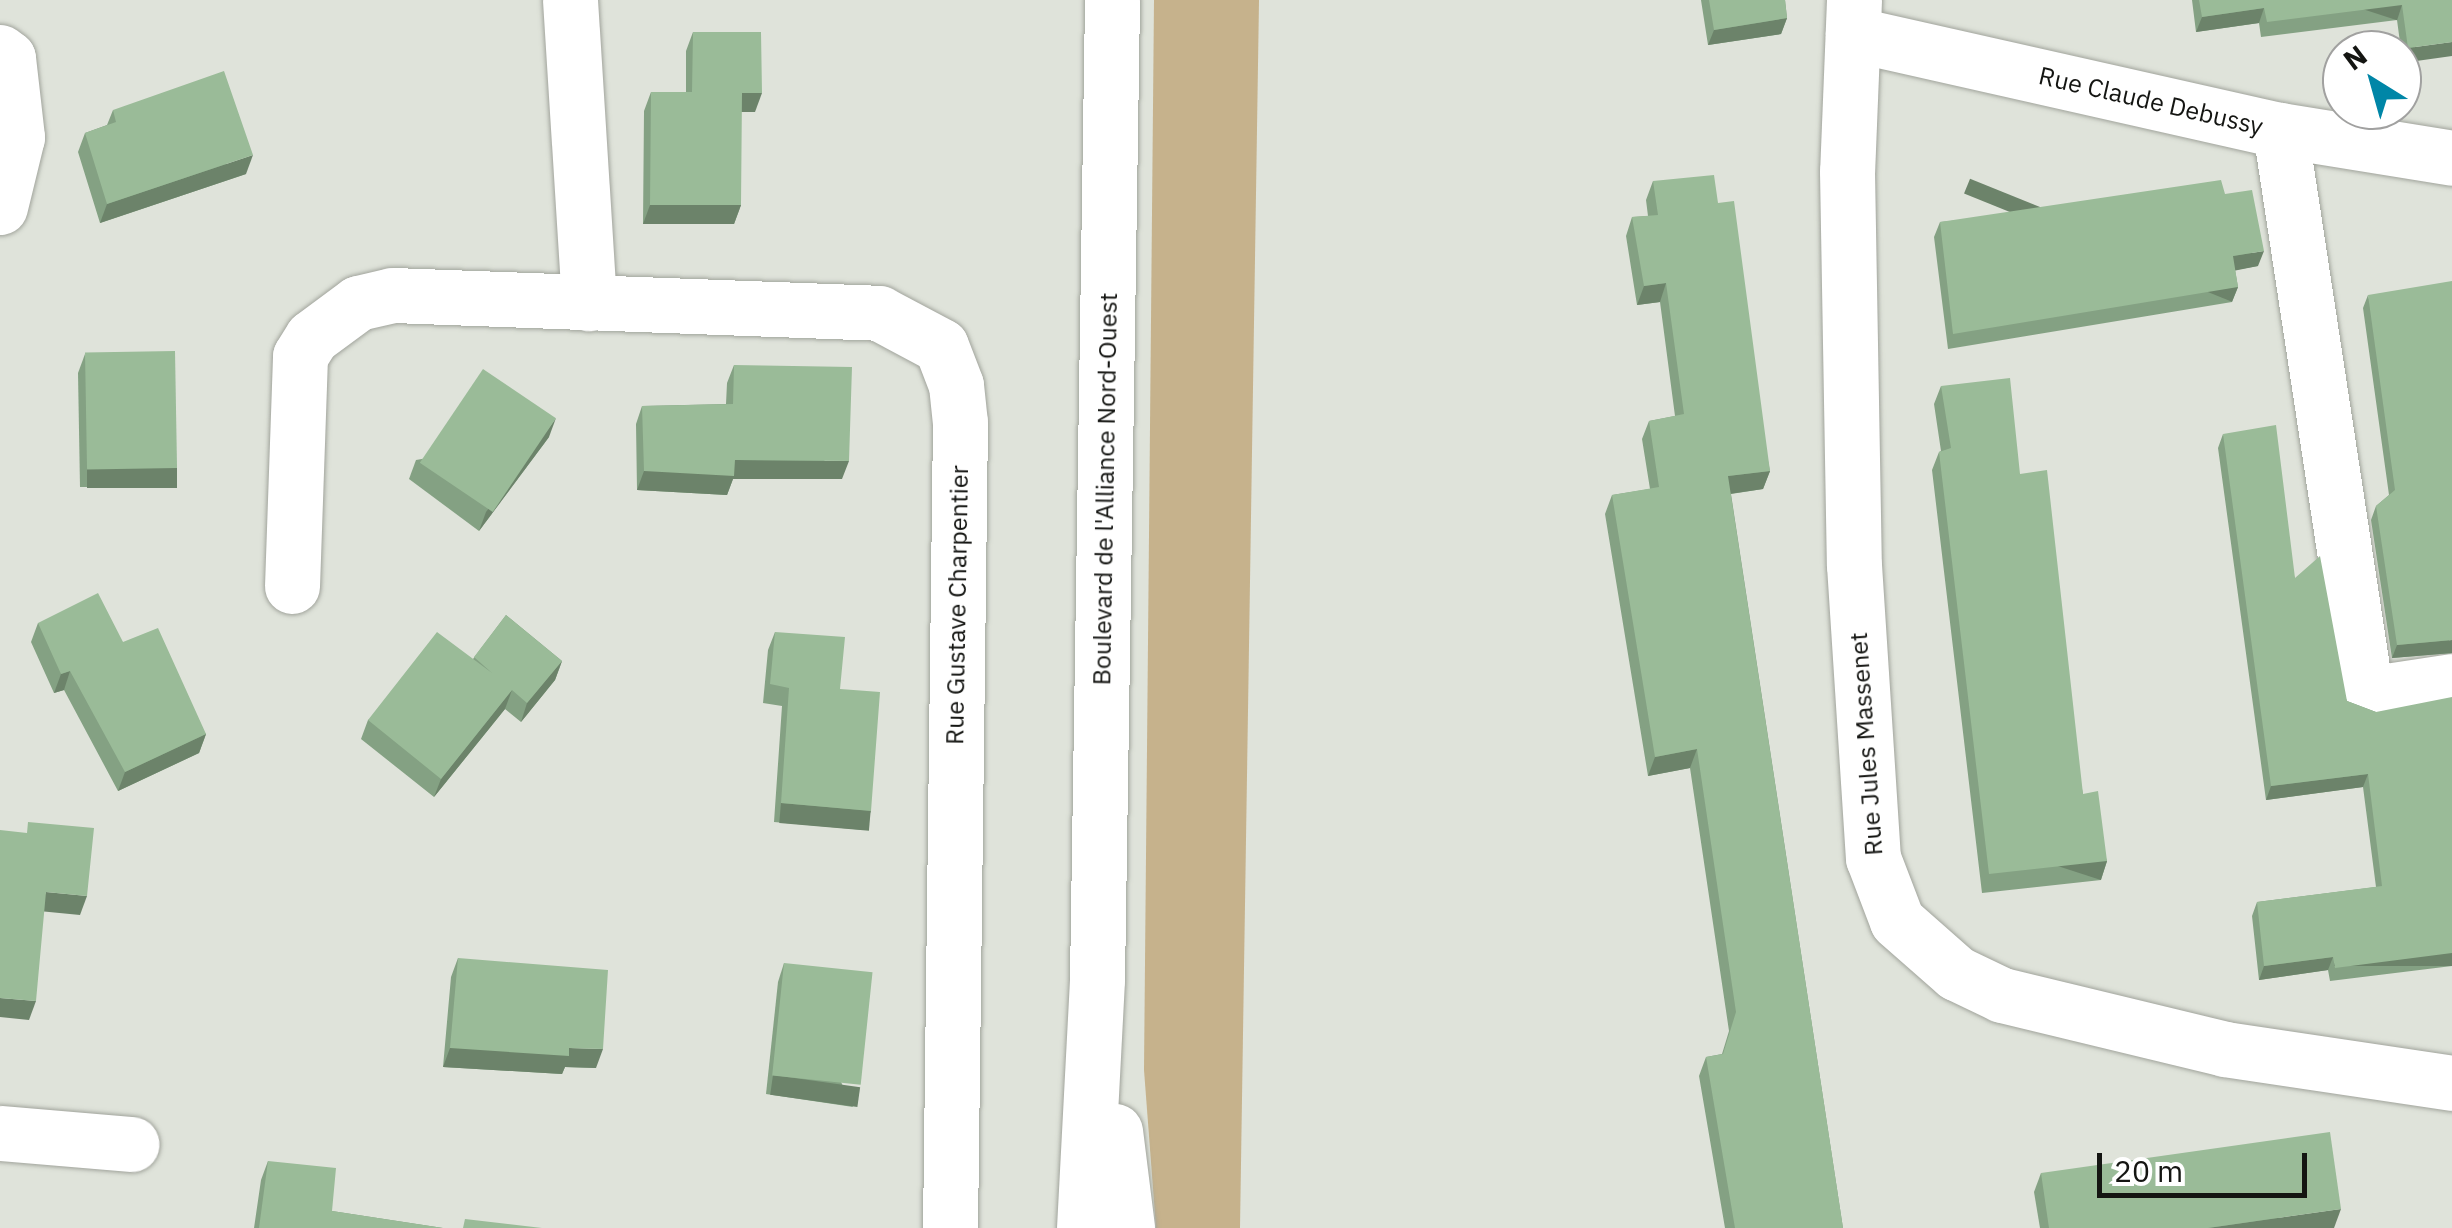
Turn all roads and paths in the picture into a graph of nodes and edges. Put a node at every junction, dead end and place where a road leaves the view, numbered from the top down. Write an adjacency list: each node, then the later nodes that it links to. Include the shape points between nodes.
1 (570, 0): 8 (street)
2 (1112, 0): 11 (street, Boulevard de l'Alliance Nord-Ouest)
3 (1853, 17): 5 (street, Rue Claude Debussy); 12 (street, Rue Jules Massenet, via 1847,171 1861,710 1873,858 1897,921 1956,973 2002,995 2225,1049)
4 (0, 52): 7 (street, via 8,58 17,137)
5 (2280, 130): 6 (street, Rue Claude Debussy); 10 (street, via 2366,694)
6 (2452, 158)
7 (0, 207)
8 (589, 302): 9 (street, Rue Gustave Charpentier, via 393,295 358,303 312,336 294,380); 15 (street, Rue Gustave Charpentier, via 878,313 940,346 956,385)
9 (292, 586)
10 (2452, 681)
11 (1097, 979): 16 (street, Boulevard de l'Alliance Nord-Ouest); 17 (street, Boulevard de l'Alliance Nord-Ouest)
12 (2452, 1083)
13 (0, 1132): 14 (street)
14 (132, 1144)
15 (950, 1228)
16 (1084, 1228)
17 (1127, 1228)

